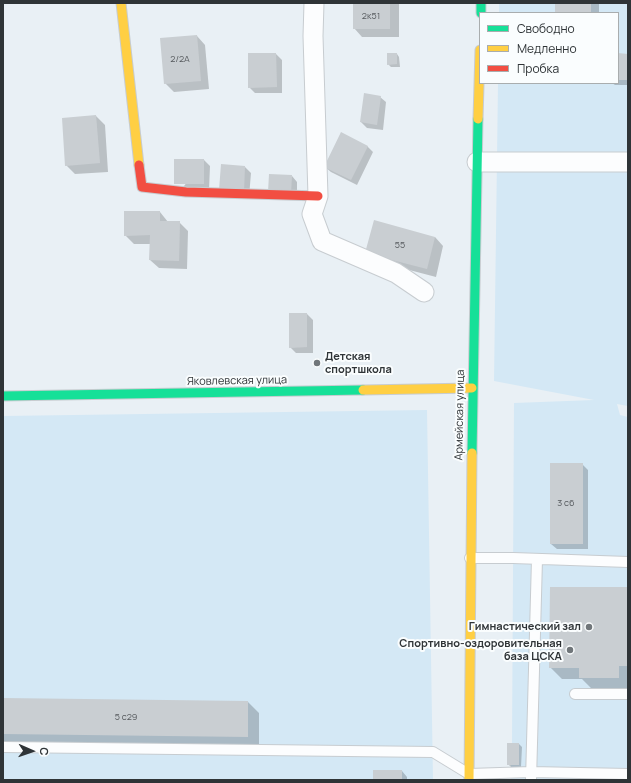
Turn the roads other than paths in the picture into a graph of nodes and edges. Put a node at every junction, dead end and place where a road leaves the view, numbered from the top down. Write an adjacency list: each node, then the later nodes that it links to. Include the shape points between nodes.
1 (121, 3): 6 (street, via 142,187 186,192)
2 (314, 3): 6 (street)
3 (479, 84): 4 (street, Армейская улица)
4 (477, 162): 5 (street); 8 (street, Армейская улица)
5 (628, 162)
6 (318, 196): 7 (street, via 312,214 322,242 396,273)
7 (424, 292)
8 (472, 388): 9 (street, Яковлевская улица); 10 (street, Армейская улица)
9 (3, 396)
10 (470, 558): 11 (lane); 18 (street, Армейская улица)
11 (537, 560): 12 (lane); 17 (lane)
12 (628, 562)
13 (575, 694): 14 (lane)
14 (628, 694)
15 (3, 747): 18 (lane, via 433,752)
16 (628, 774): 17 (lane)
17 (531, 776): 18 (lane)
18 (469, 777)

